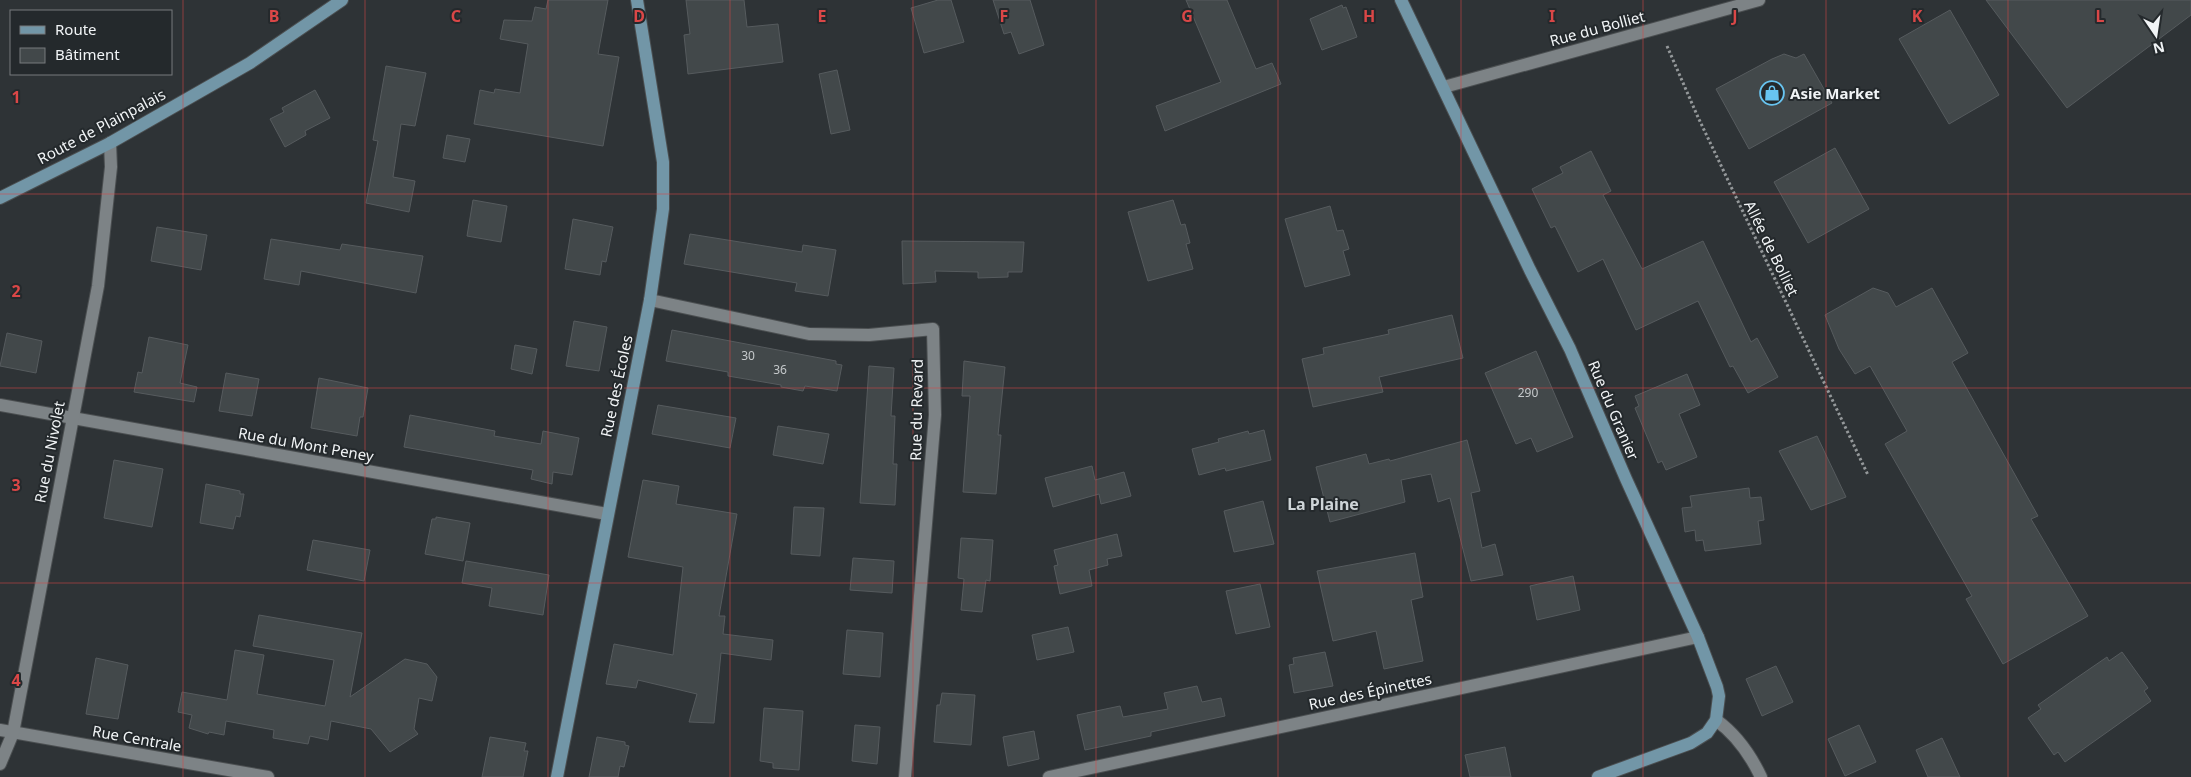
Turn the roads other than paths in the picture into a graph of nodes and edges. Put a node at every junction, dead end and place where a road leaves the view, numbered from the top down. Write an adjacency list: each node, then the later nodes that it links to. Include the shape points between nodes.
1 (342, 0): 6 (street, Route de Plainpalais, via 250,63)
2 (637, 0): 8 (street, Rue des Écoles, via 663,162 663,209)
3 (1401, 0): 5 (street, Rue du Granier)
4 (1759, 0): 5 (street, Rue du Bolliet)
5 (1444, 87): 12 (street, Rue du Granier, via 1570,350)
6 (110, 143): 7 (street, Route de Plainpalais); 10 (street, Rue du Nivolet, via 111,167 98,286)
7 (0, 198)
8 (650, 300): 11 (street, Rue des Écoles); 18 (street, Rue du Revard, via 809,334 868,335 933,329 935,415)
9 (0, 405): 10 (street, Rue du Mont Peney)
10 (72, 419): 11 (street, Rue du Mont Peney); 14 (street, Rue du Nivolet)
11 (607, 514): 17 (street, Rue des Écoles)
12 (1698, 637): 13 (street, Rue du Granier, via 1719,696); 19 (street, Rue des Épinettes)
13 (1716, 720): 20 (street, via 1707,733 1691,743); 21 (street, via 1739,740)
14 (6, 731): 15 (street, Rue du Nivolet); 16 (street, Rue Centrale)
15 (0, 764)
16 (268, 777)
17 (557, 777)
18 (905, 777)
19 (1049, 777)
20 (1598, 777)
21 (1760, 777)

